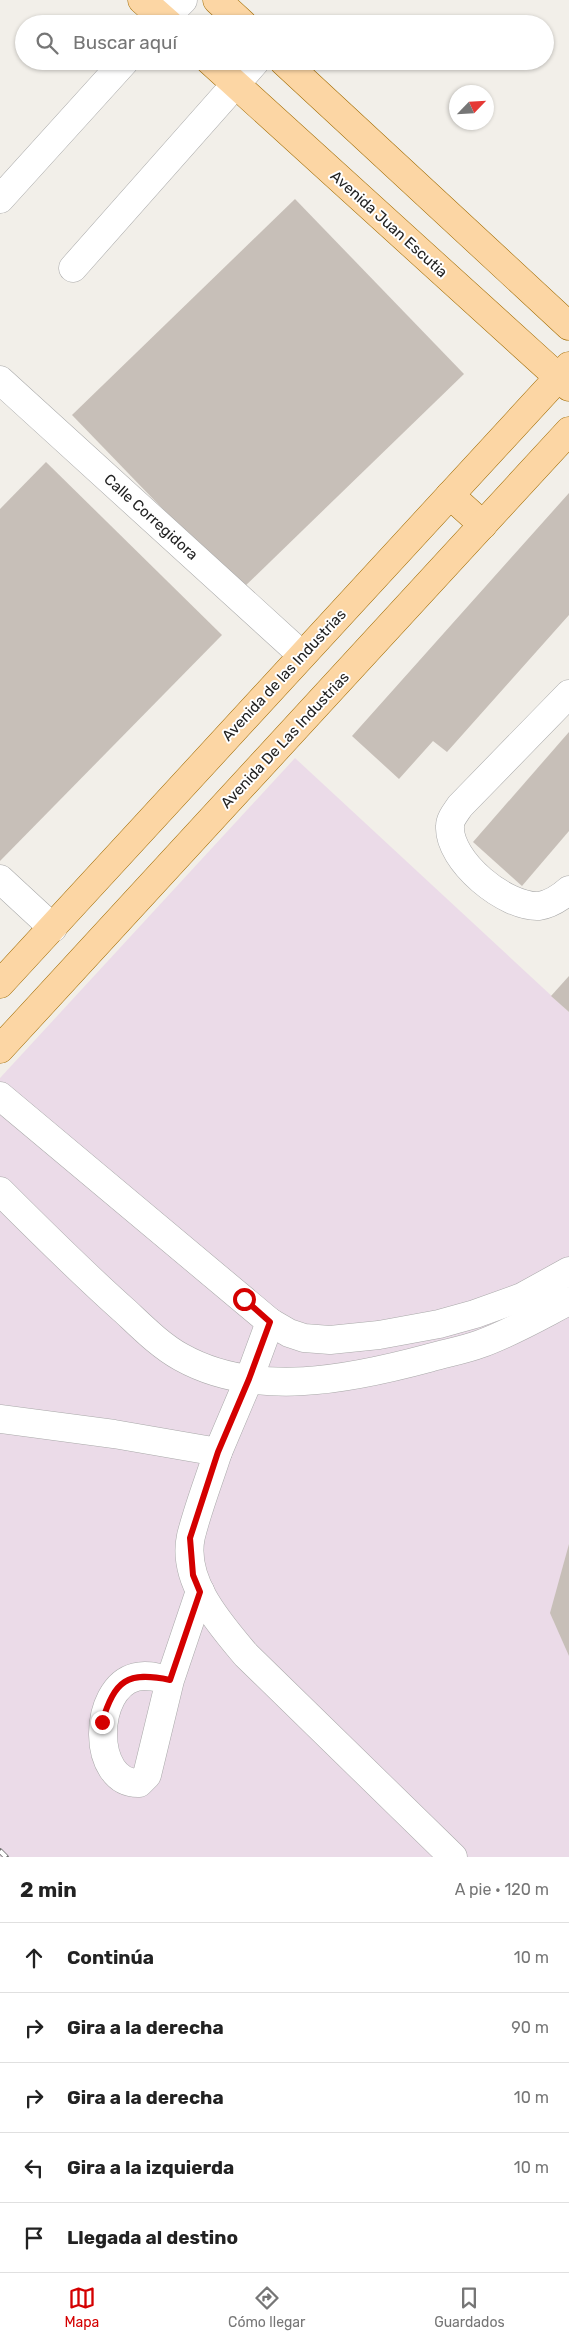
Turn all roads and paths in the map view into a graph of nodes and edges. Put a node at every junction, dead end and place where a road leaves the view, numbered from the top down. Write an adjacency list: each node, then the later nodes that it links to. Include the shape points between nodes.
1 (142, 0): 4 (main road)
2 (183, 0): 5 (street)
3 (217, 0): 6 (main road)
4 (157, 15)
5 (170, 15)
6 (233, 15)
7 (117, 70): 12 (street)
8 (220, 70): 11 (main road, Avenida Juan Escutia)
9 (248, 70): 11 (street)
10 (293, 70): 14 (main road)
11 (235, 84): 13 (street); 15 (main road, Avenida Juan Escutia)
12 (0, 199)
13 (73, 268)
14 (569, 326)
15 (566, 377): 18 (main road, Avenida de las Industrias)
16 (0, 380): 20 (street, Calle Corregidora)
17 (569, 431): 19 (main road, Avenida De Las Industrias)
18 (450, 495): 19 (main road); 20 (main road, Avenida de las Industrias)
19 (483, 525): 24 (main road, Avenida De Las Industrias)
20 (302, 654): 22 (main road, Avenida de las Industrias)
21 (569, 694): 25 (street, via 460,806 450,825 451,838 461,858 484,882 509,898 537,906 550,904)
22 (118, 856): 24 (main road); 26 (main road, Avenida de las Industrias)
23 (0, 879): 26 (street)
24 (150, 886): 28 (main road, Avenida De Las Industrias)
25 (569, 890)
26 (53, 928): 27 (main road, Avenida de las Industrias)
27 (0, 984)
28 (0, 1049)
29 (0, 1096): 33 (street)
30 (0, 1191): 34 (street, via 92,1282 156,1339 180,1357 206,1369)
31 (569, 1271): 33 (street, via 522,1297 475,1314 379,1335 330,1340 304,1338)
32 (569, 1301): 34 (street, via 480,1344 397,1367 335,1378)
33 (270, 1322): 34 (street)
34 (249, 1379): 36 (street)
35 (0, 1419): 36 (street)
36 (218, 1452): 37 (street, via 190,1538 193,1575)
37 (200, 1592): 38 (street); 39 (street, via 246,1655)
38 (170, 1680)
39 (447, 1854)

